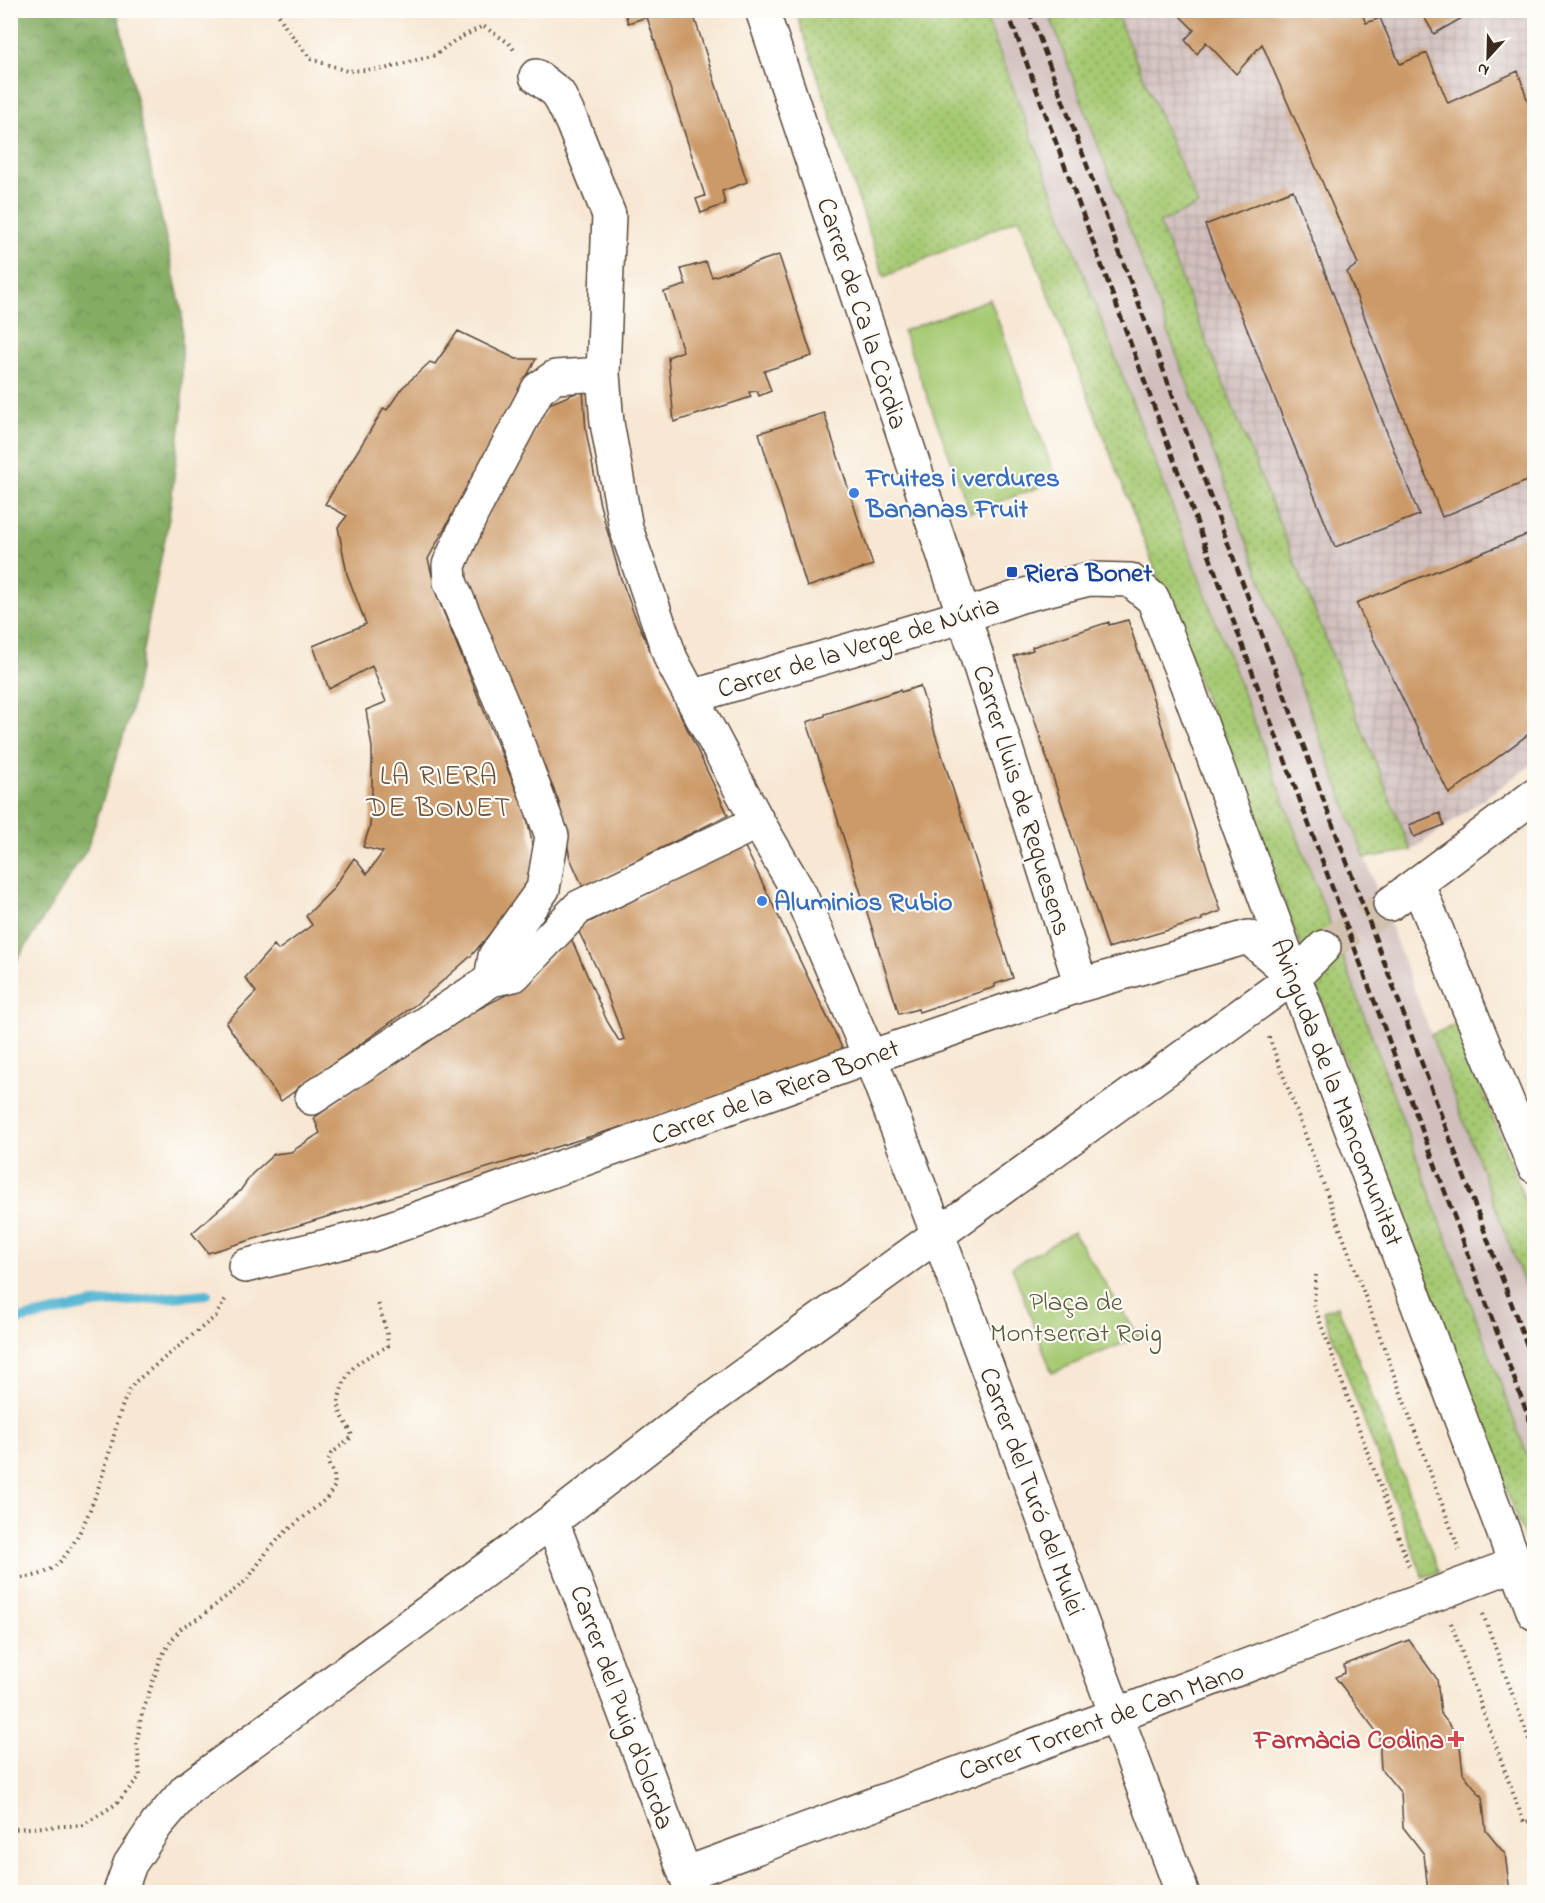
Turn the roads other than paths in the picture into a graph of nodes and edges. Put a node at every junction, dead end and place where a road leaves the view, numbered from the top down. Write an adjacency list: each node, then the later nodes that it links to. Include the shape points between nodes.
1 (762, 10): 5 (street, Carrer de Ca la Còrdia)
2 (536, 76): 3 (street, Carrer del Turó del Mulei, via 558,93 609,215)
3 (603, 374): 6 (street, Carrer del Turó del Mulei, via 607,423 626,528 671,659); 13 (street, via 555,377 538,389 449,565 450,582 508,718 552,836 543,889 495,956)
4 (1130, 580): 5 (street, Carrer de la Verge de Núria, via 1089,579); 12 (street, Avinguda de la Mancomunitat, via 1153,599)
5 (964, 616): 6 (street, Carrer de la Verge de Núria); 14 (street, Carrer Lluis de Requesens)
6 (692, 697): 8 (street, Carrer del Turó del Mulei)
7 (1534, 796): 9 (street)
8 (758, 822): 13 (street, via 579,907 514,975); 15 (street, Carrer del Turó del Mulei, via 801,896)
9 (1418, 885): 10 (street); 17 (street)
10 (1390, 904)
11 (1324, 947): 12 (street)
12 (1295, 976): 14 (street, Carrer de la Riera Bonet, via 1248,937); 18 (street); 21 (street, Avinguda de la Mancomunitat)
13 (491, 980): 16 (street)
14 (1081, 985): 15 (street, Carrer de la Riera Bonet)
15 (870, 1057): 18 (street, Carrer del Turó del Mulei); 19 (street, Carrer de la Riera Bonet, via 371,1235)
16 (312, 1098)
17 (1534, 1166)
18 (938, 1235): 20 (street, via 697,1409); 23 (street, Carrer del Turó del Mulei)
19 (245, 1266)
20 (552, 1521): 24 (street, Carrer del Puig d'Olorda); 25 (street, via 187,1790 157,1824 130,1864)
21 (1516, 1564): 22 (street, Avinguda de la Mancomunitat); 23 (street, Carrer Torrent de Can Mano)
22 (1534, 1613)
23 (1116, 1715): 24 (street, Carrer Torrent de Can Mano); 26 (street, Carrer del Turó del Mulei)
24 (688, 1883)
25 (120, 1893)
26 (1182, 1893)

